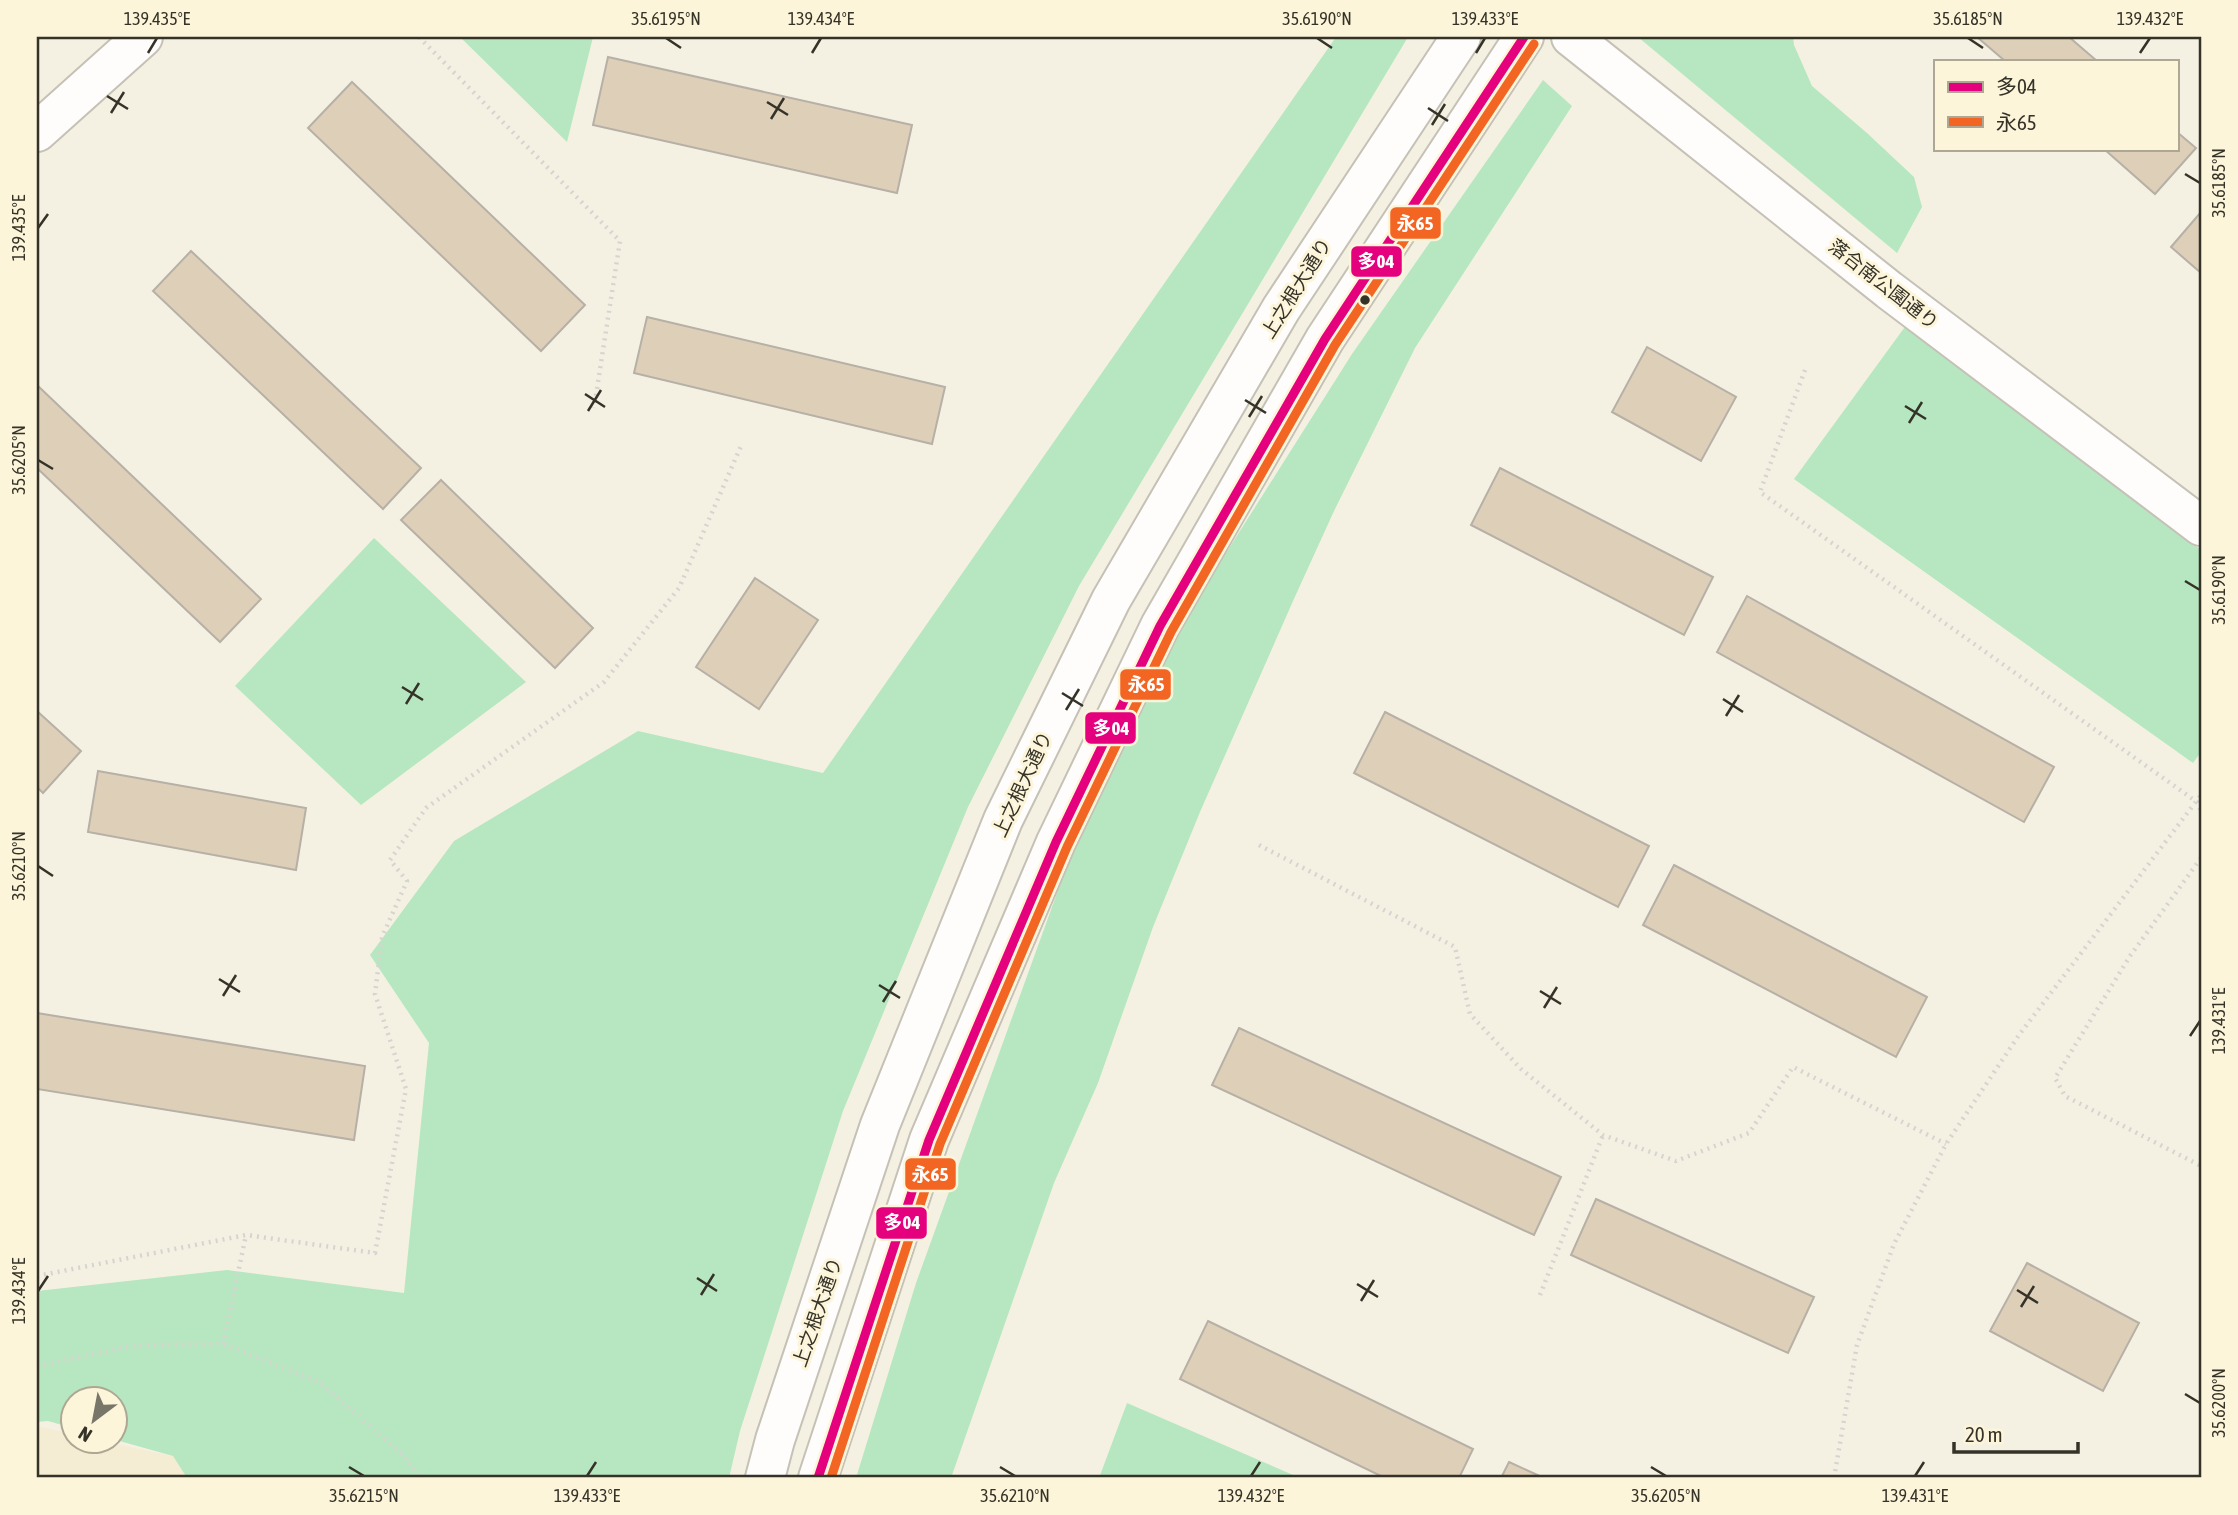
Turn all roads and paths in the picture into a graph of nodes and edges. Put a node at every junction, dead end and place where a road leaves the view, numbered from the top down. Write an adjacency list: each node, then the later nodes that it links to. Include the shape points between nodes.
1 (143, 37): 6 (street)
2 (419, 37): 8 (path, via 620,241)
3 (1461, 37): 25 (street, 上之根大通り, via 1281,309 1213,425 1111,600 1003,820 880,1125)
4 (1524, 37): 26 (street, via 1325,338 1160,626 1056,842 929,1140)
5 (1571, 37): 10 (street, 落合南公園通り, via 1889,289)
6 (37, 132)
7 (1805, 370): 12 (path, via 1760,492)
8 (594, 408)
9 (741, 446): 19 (path, via 679,588 604,682 426,808 390,860 407,881 382,937 375,994 406,1088 375,1253)
10 (2201, 526)
11 (2201, 795): 12 (path)
12 (2197, 802): 13 (path); 17 (path, via 2019,1035)
13 (2201, 811)
14 (1259, 845): 16 (path, via 1455,947 1471,1014 1521,1069)
15 (2201, 858): 18 (path, via 2130,956 2055,1078 2065,1096)
16 (1603, 1135): 17 (path, via 1676,1161 1749,1133 1793,1067); 21 (path)
17 (1946, 1144): 27 (path, via 1894,1244 1857,1345)
18 (2201, 1166)
19 (246, 1235): 20 (path); 22 (path)
20 (37, 1276)
21 (1541, 1295)
22 (223, 1344): 23 (path, via 136,1345); 24 (path, via 319,1382 403,1455)
23 (37, 1366)
24 (421, 1478)
25 (765, 1478)
26 (818, 1478)
27 (1834, 1478)

